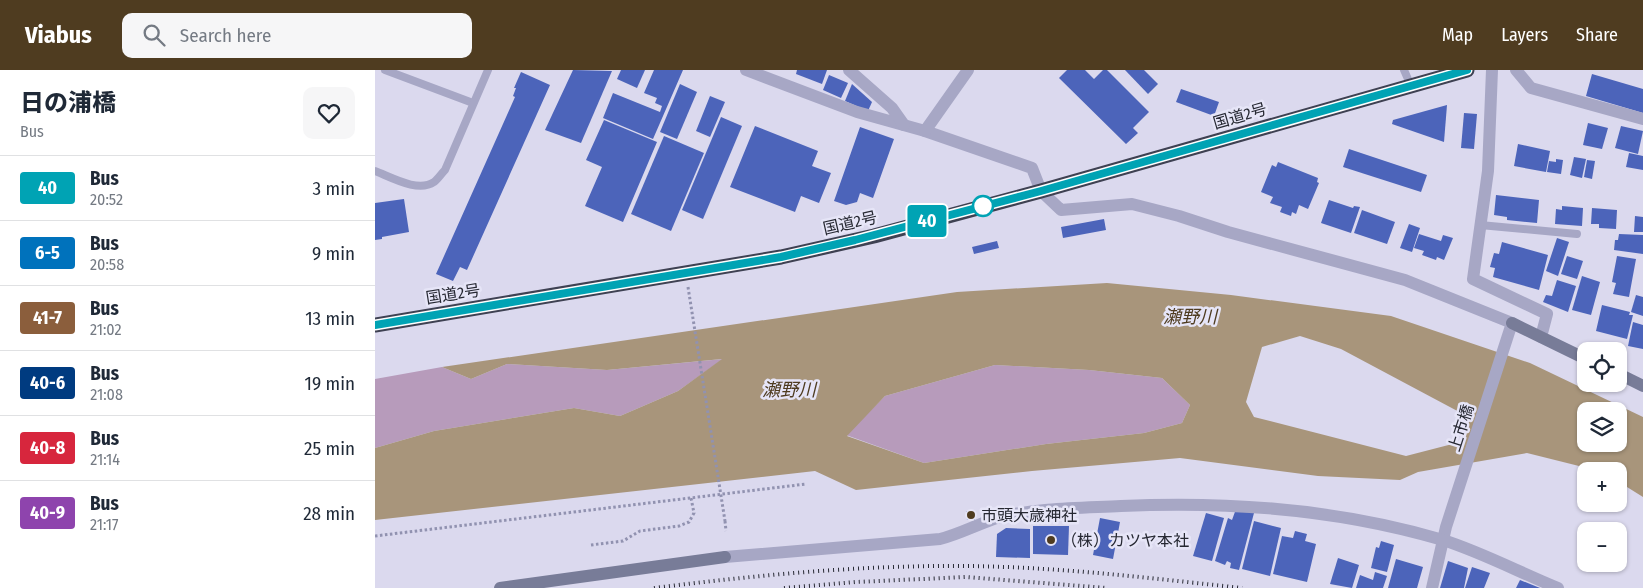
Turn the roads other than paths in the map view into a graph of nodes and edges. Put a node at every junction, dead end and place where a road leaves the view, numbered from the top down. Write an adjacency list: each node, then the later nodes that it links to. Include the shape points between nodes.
1 (385, 70): 11 (lane)
2 (488, 70): 11 (lane)
3 (746, 70): 13 (street, via 857,112)
4 (849, 70): 13 (street, via 892,108)
5 (968, 70): 14 (street)
6 (1404, 70): 10 (lane)
7 (1467, 70): 10 (highway, 国道2号)
8 (1492, 70): 17 (street, via 1488,171)
9 (1516, 70): 12 (street, via 1531,88)
10 (1411, 86): 16 (highway, 国道2号)
11 (473, 103): 15 (lane, via 445,170 434,182 424,186 412,184)
12 (1643, 119)
13 (904, 125): 14 (street)
14 (925, 131): 16 (street, via 1032,168)
15 (375, 171)
16 (1041, 191): 19 (street, via 1061,210 1132,204 1354,264 1405,280); 20 (highway, 国道2号, via 781,257)
17 (1480, 224): 18 (lane); 21 (street, via 1473,279 1547,314)
18 (1577, 234)
19 (1511, 323): 21 (street); 25 (street, 上市橋)
20 (375, 325)
21 (1541, 336): 22 (street)
22 (1577, 354)
23 (1627, 378): 24 (street)
24 (1643, 386)
25 (1444, 540): 26 (street, via 1345,516 1254,506 1176,504 1063,509 1000,517 962,534 940,539 725,557); 27 (street, 上市橋); 28 (street)
26 (500, 588)
27 (1433, 588)
28 (1558, 588)

